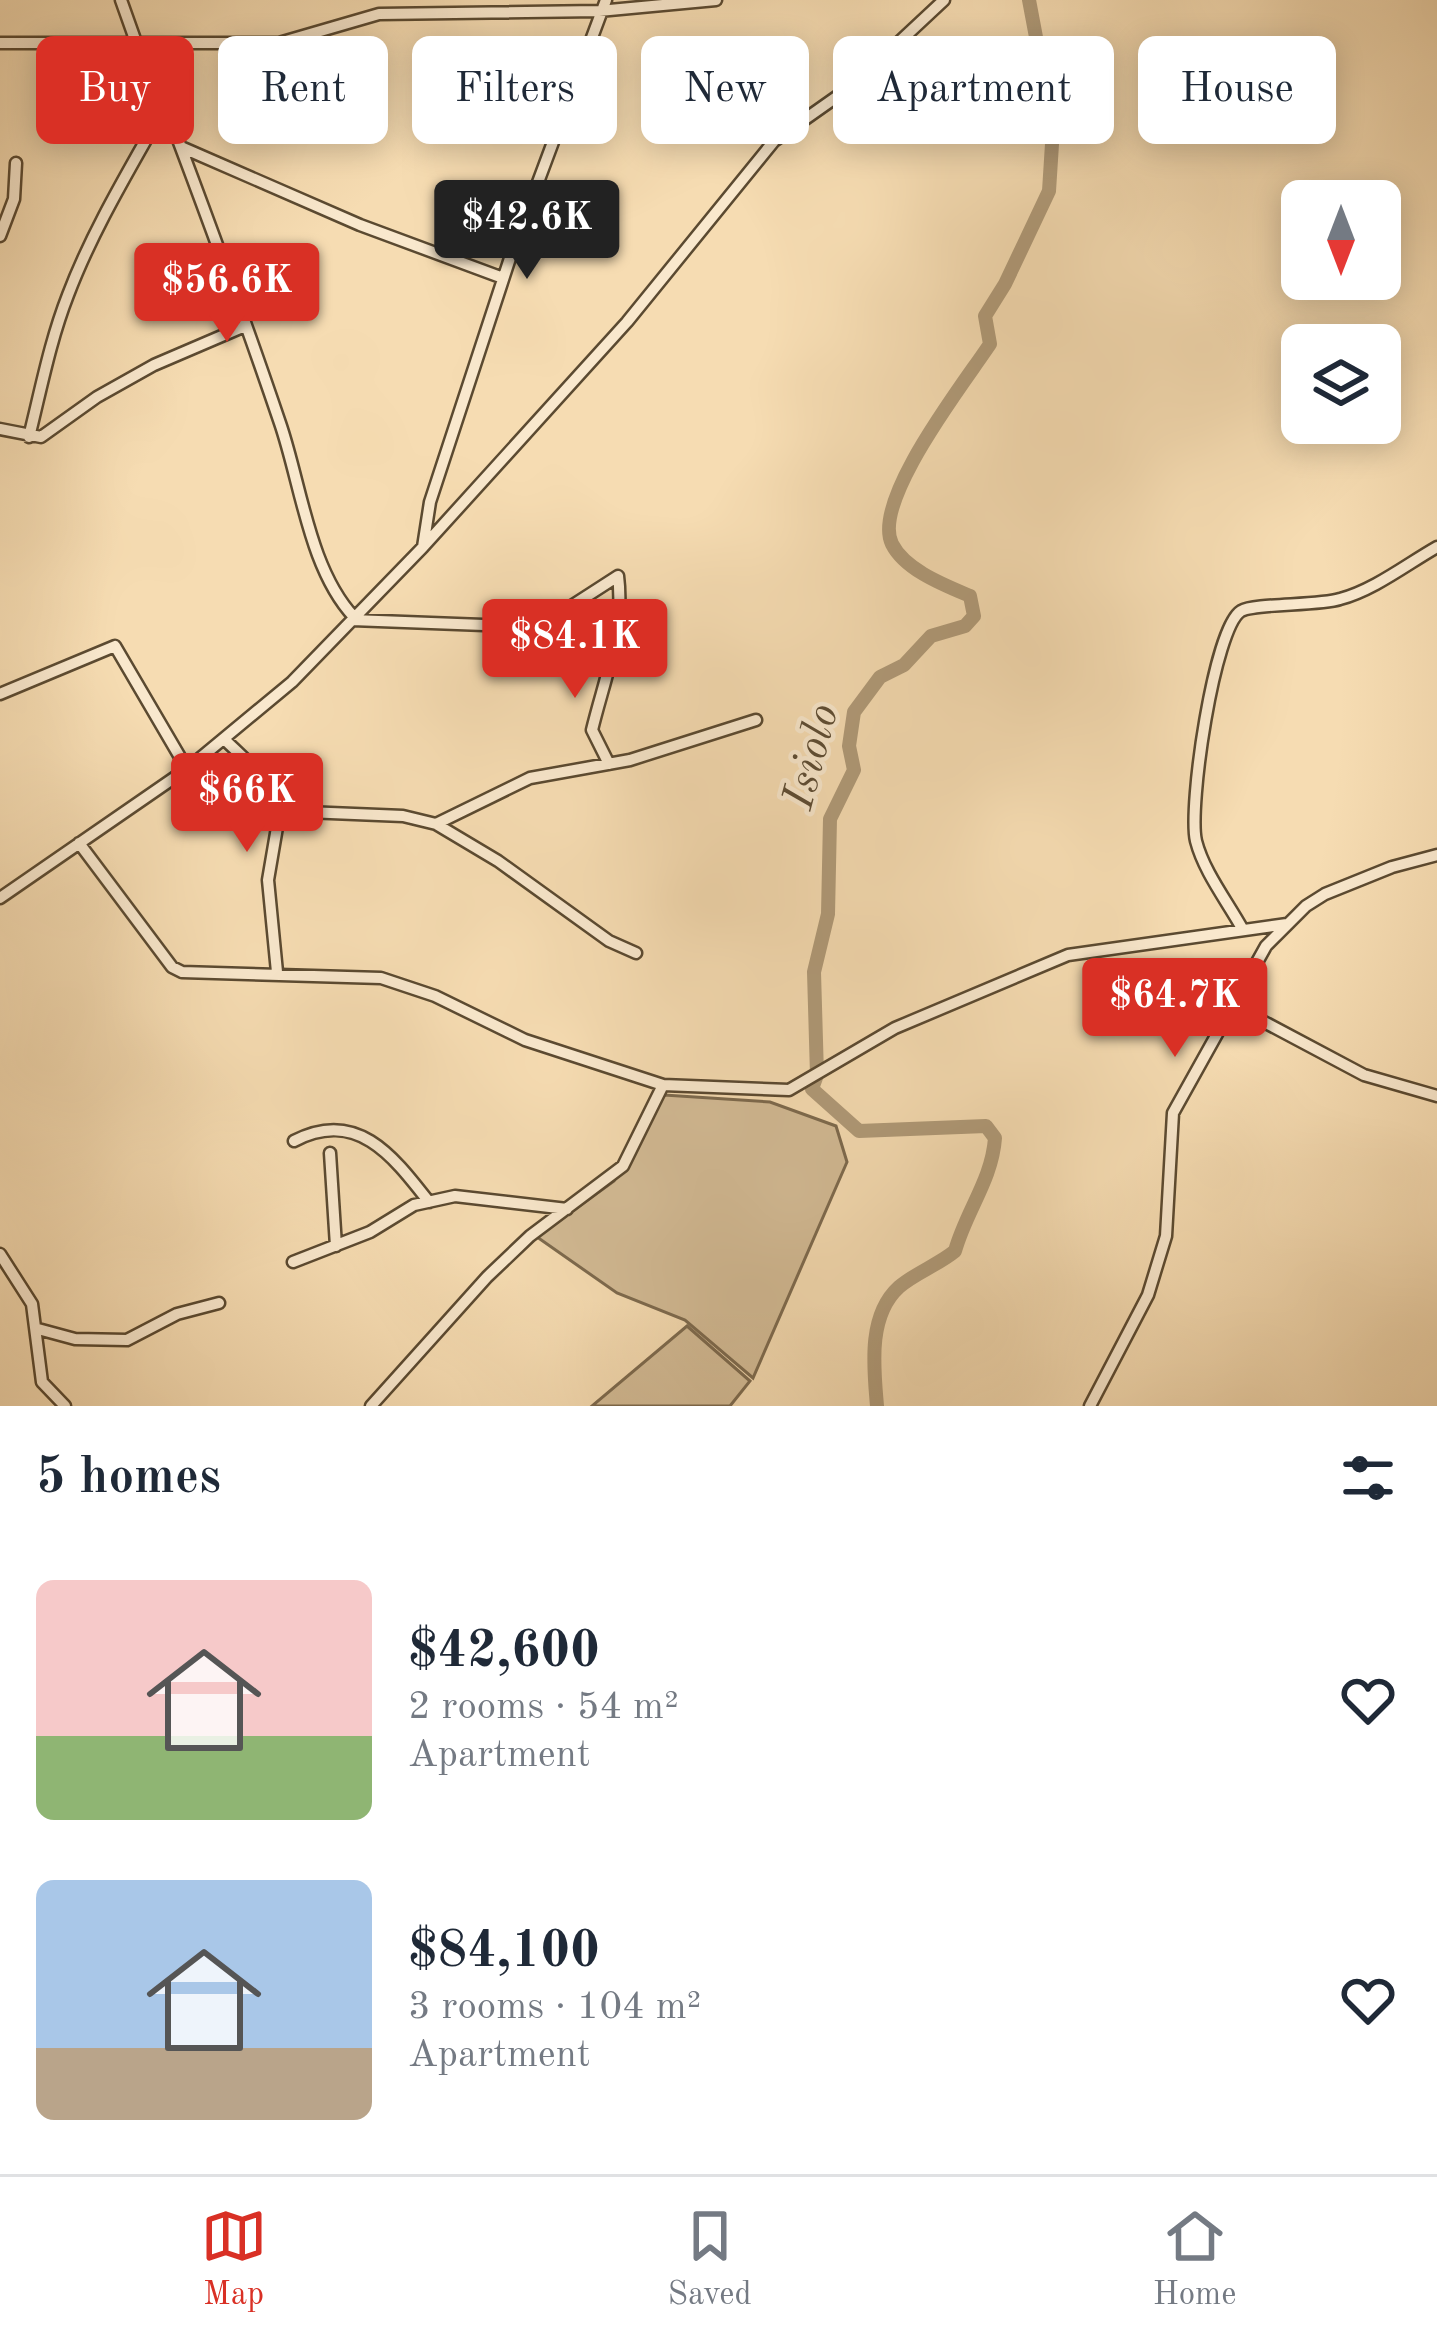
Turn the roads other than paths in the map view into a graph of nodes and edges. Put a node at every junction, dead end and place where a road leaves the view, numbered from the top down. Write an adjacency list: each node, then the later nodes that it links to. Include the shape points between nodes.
1 (121, 0): 5 (street)
2 (716, 0): 4 (street)
3 (944, 0): 18 (street, via 852,86 774,141 626,322)
4 (602, 5): 8 (street, via 379,14 279,43); 14 (street)
5 (135, 36)
6 (0, 43): 7 (street)
7 (36, 44)
8 (194, 44)
9 (144, 144): 17 (street, via 68,295)
10 (180, 144): 11 (street)
11 (181, 147): 14 (street); 15 (street)
12 (16, 163): 13 (street)
13 (0, 236)
14 (503, 278): 18 (street, via 430,502)
15 (245, 326): 17 (street, via 154,365); 20 (street, via 327,572)
16 (0, 429): 17 (street)
17 (29, 437)
18 (423, 547): 20 (street)
19 (1437, 548): 32 (street, via 1350,597 1246,608 1231,623 1193,801 1203,859)
20 (353, 618): 23 (street); 24 (street, via 539,627 618,576 617,631 592,730)
21 (0, 694): 25 (street, via 115,646)
22 (756, 720): 24 (street)
23 (225, 740): 25 (street); 26 (street, via 267,780)
24 (609, 764): 27 (street, via 530,778)
25 (187, 769): 28 (street)
26 (282, 811): 27 (street); 34 (street, via 268,880)
27 (436, 824): 33 (street)
28 (79, 843): 30 (street); 34 (street, via 172,967 190,974)
29 (1437, 855): 31 (street, via 1356,880)
30 (0, 898)
31 (1287, 924): 32 (street); 35 (street)
32 (1243, 930): 36 (street, via 1091,949 1037,965 895,1028 789,1090)
33 (636, 952)
34 (277, 972): 36 (street, via 406,984 525,1040)
35 (1234, 1006): 37 (street, via 1364,1075); 49 (street, via 1173,1113 1166,1236 1148,1295)
36 (663, 1085): 41 (street, via 622,1166)
37 (1437, 1096)
38 (294, 1141): 40 (street, via 343,1129 370,1137)
39 (330, 1154): 42 (street)
40 (429, 1202): 41 (street, via 455,1196); 42 (street)
41 (567, 1209): 48 (street, via 462,1301)
42 (337, 1246): 44 (street)
43 (0, 1254): 46 (street, via 24,1287)
44 (293, 1262)
45 (218, 1303): 46 (street, via 127,1340)
46 (38, 1329): 47 (street, via 42,1382)
47 (65, 1406)
48 (371, 1406)
49 (1090, 1406)

